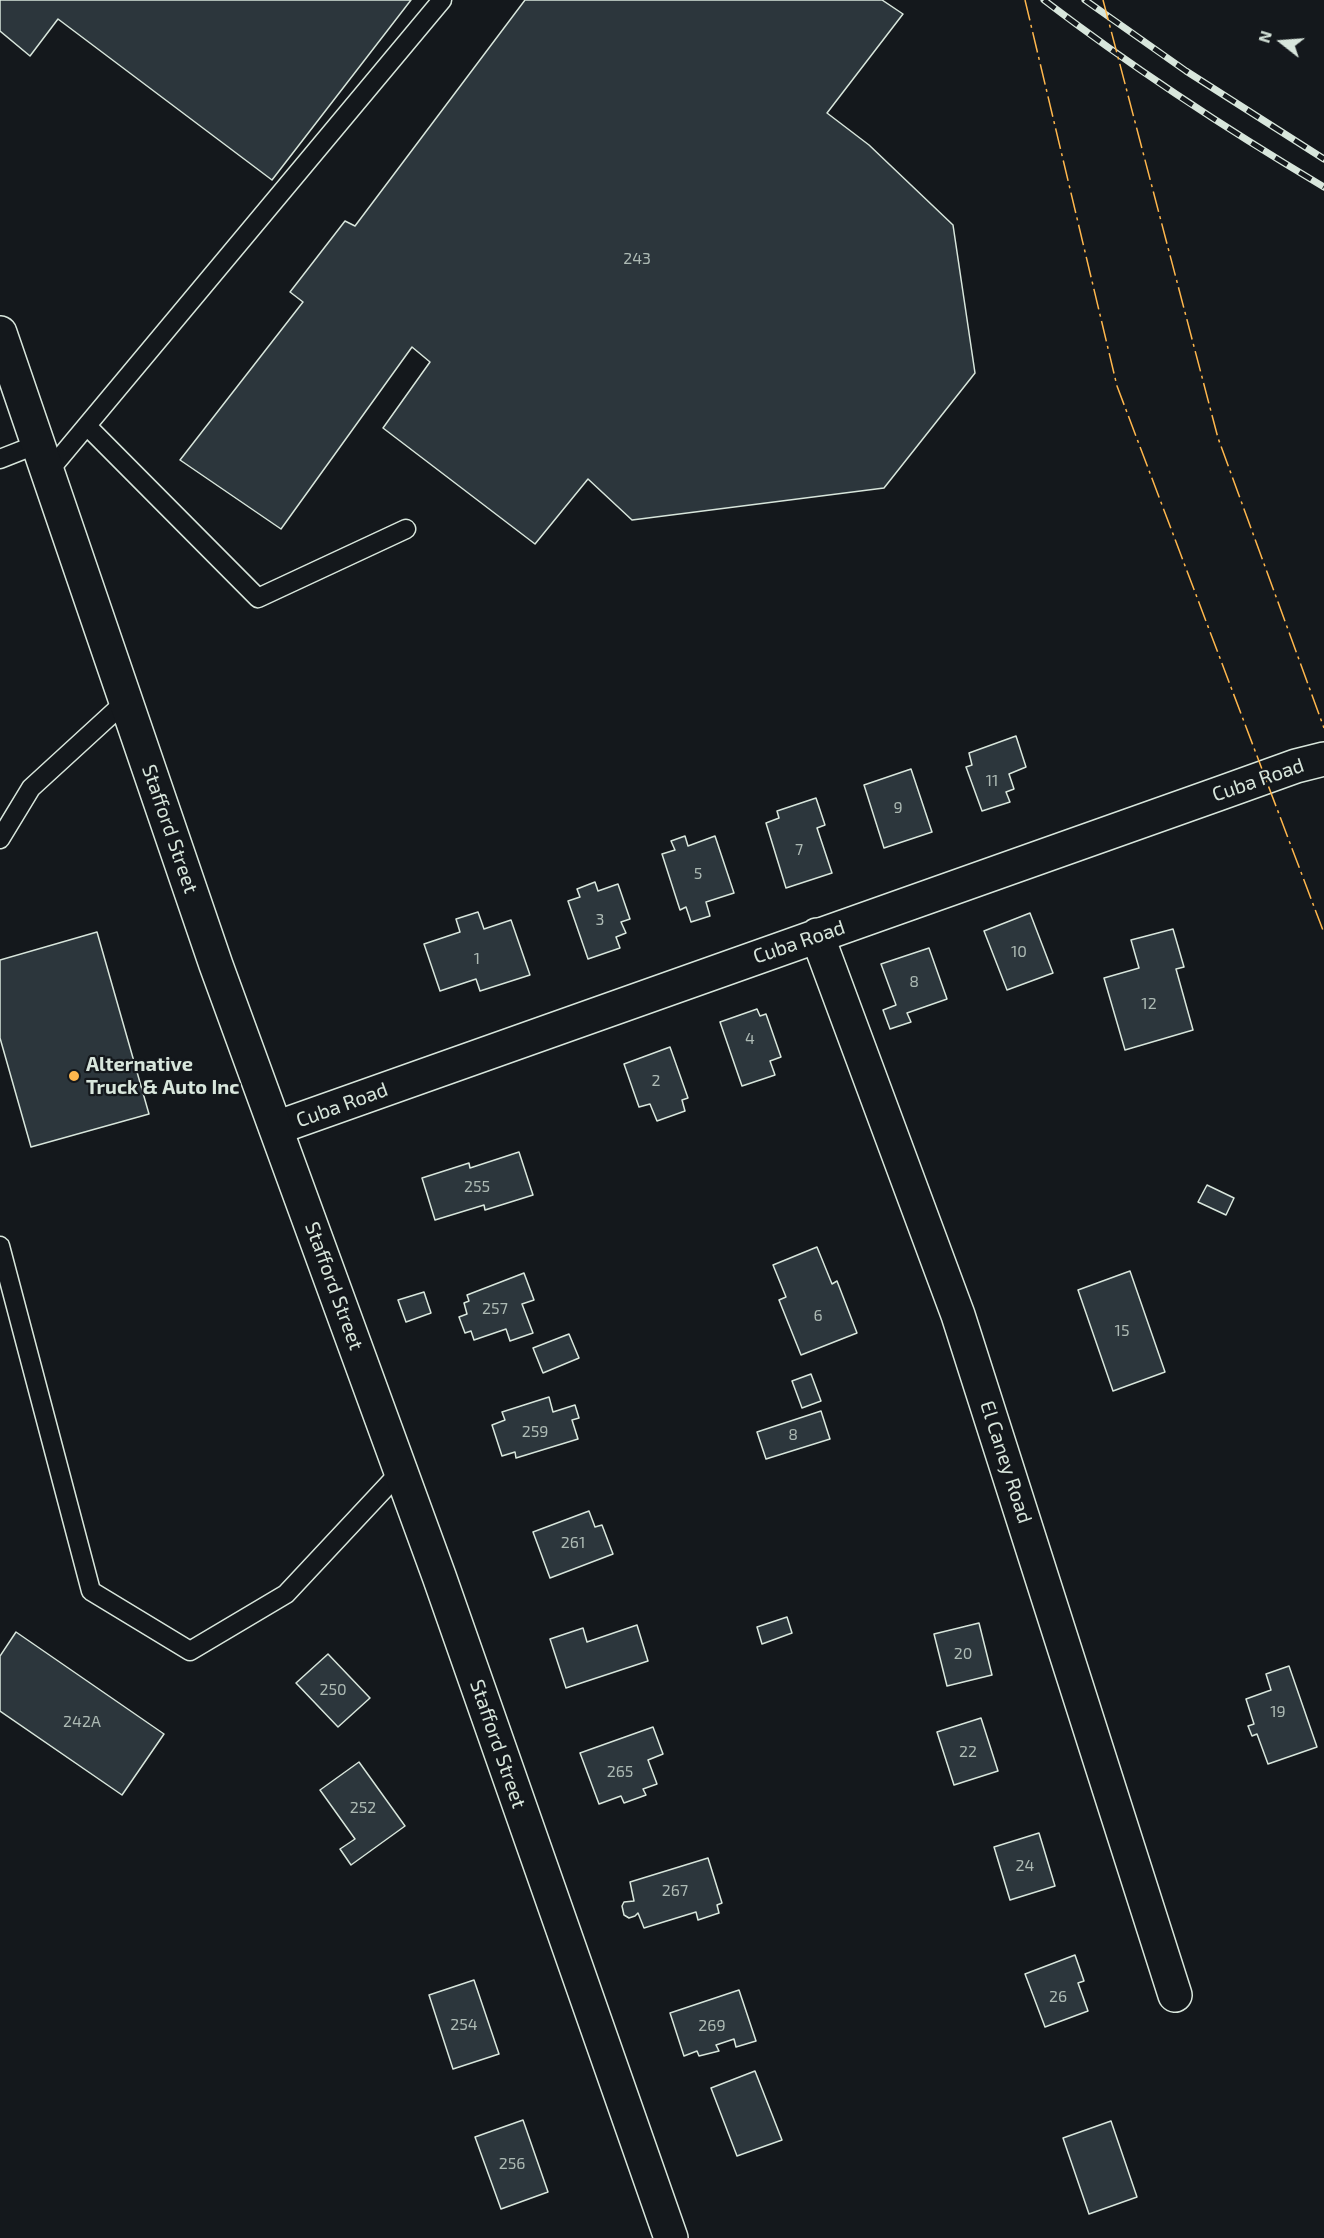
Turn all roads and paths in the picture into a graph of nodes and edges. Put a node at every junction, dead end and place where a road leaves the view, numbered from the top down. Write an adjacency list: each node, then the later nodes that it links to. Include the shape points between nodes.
1 (442, 0): 3 (lane)
2 (0, 333): 4 (street, Stafford Street)
3 (87, 426): 4 (lane); 6 (lane, via 258,598)
4 (43, 458): 5 (lane); 7 (street, Stafford Street)
5 (0, 459)
6 (406, 529)
7 (126, 701): 9 (lane, via 31,788); 11 (street, Stafford Street)
8 (1324, 759): 10 (street, Cuba Road)
9 (0, 839)
10 (817, 936): 11 (street, Cuba Road); 14 (street, El Caney Road, via 958,1315)
11 (276, 1128): 13 (street, Stafford Street)
12 (0, 1246): 13 (lane, via 91,1591 190,1651 286,1594)
13 (401, 1471): 15 (street, Stafford Street)
14 (1176, 1995)
15 (671, 2238)

